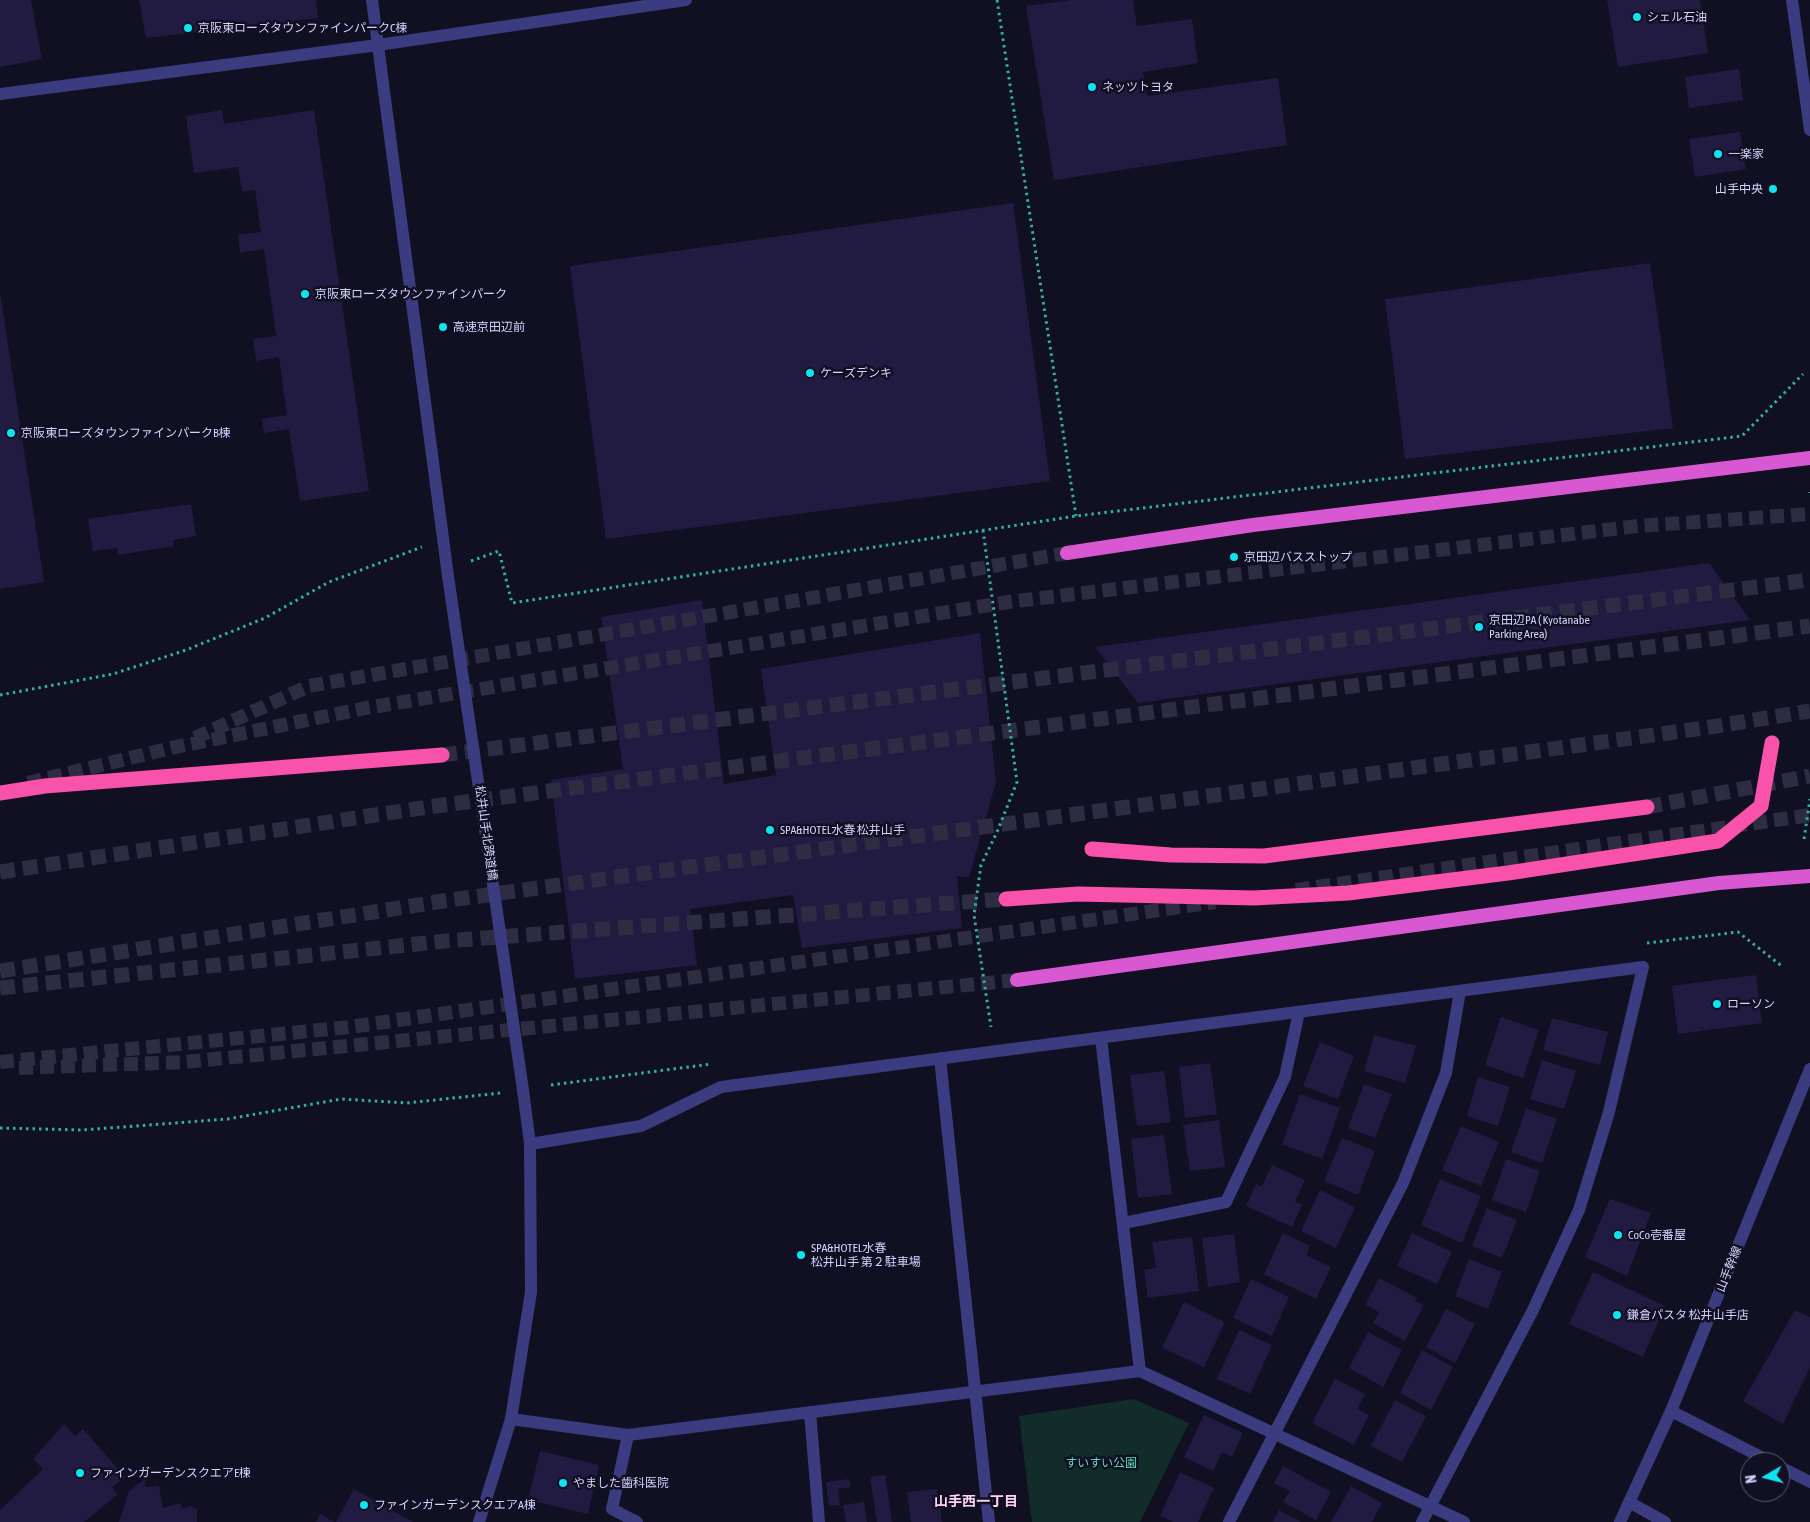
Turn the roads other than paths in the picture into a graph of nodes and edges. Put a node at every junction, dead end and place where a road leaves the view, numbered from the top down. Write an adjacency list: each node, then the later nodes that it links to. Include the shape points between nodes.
1 (372, 0): 4 (street, 松井山手北跨道橋)
2 (686, 0): 4 (street)
3 (1792, 0): 6 (street)
4 (378, 45): 5 (street); 22 (street, 松井山手北跨道橋, bridge, via 448,576)
5 (0, 94)
6 (1810, 130)
7 (1810, 458): 8 (highway, via 1253,525)
8 (1068, 553)
9 (1772, 743): 15 (highway, via 1761,806 1718,841 1348,893 1254,898 1078,894)
10 (442, 755): 11 (highway, via 55,785)
11 (0, 793)
12 (1646, 807): 13 (highway, via 1264,856 1171,855)
13 (1092, 849)
14 (1810, 876): 16 (highway, via 1719,883)
15 (1006, 899)
16 (1017, 980)
17 (1460, 991): 18 (street); 29 (street, via 1446,1074 1403,1183); 35 (street, via 1643,967 1609,1112 1579,1210 1533,1310)
18 (1299, 1012): 19 (street); 23 (street, via 1286,1077 1226,1202)
19 (1101, 1038): 20 (street); 23 (street)
20 (940, 1058): 22 (street, via 721,1087 641,1126); 25 (street)
21 (1810, 1069): 26 (street, 山手幹線)
22 (530, 1144): 28 (street, 松井山手北跨道橋, via 531,1292)
23 (1124, 1223): 24 (street)
24 (1140, 1370): 25 (street); 29 (street)
25 (975, 1392): 27 (street); 39 (street)
26 (1671, 1410): 31 (street); 34 (street, 山手幹線)
27 (810, 1412): 30 (street); 38 (street)
28 (511, 1419): 30 (street); 36 (street, 松井山手北跨道橋)
29 (1274, 1433): 35 (street); 40 (street)
30 (628, 1435): 37 (street, via 612,1509)
31 (1752, 1452)
32 (1790, 1472): 33 (street)
33 (1810, 1482)
34 (1629, 1502): 43 (street, 山手幹線); 44 (street)
35 (1430, 1506): 41 (street); 42 (street)
36 (479, 1522)
37 (637, 1522)
38 (819, 1522)
39 (989, 1522)
40 (1228, 1522)
41 (1422, 1522)
42 (1464, 1522)
43 (1620, 1522)
44 (1665, 1522)

